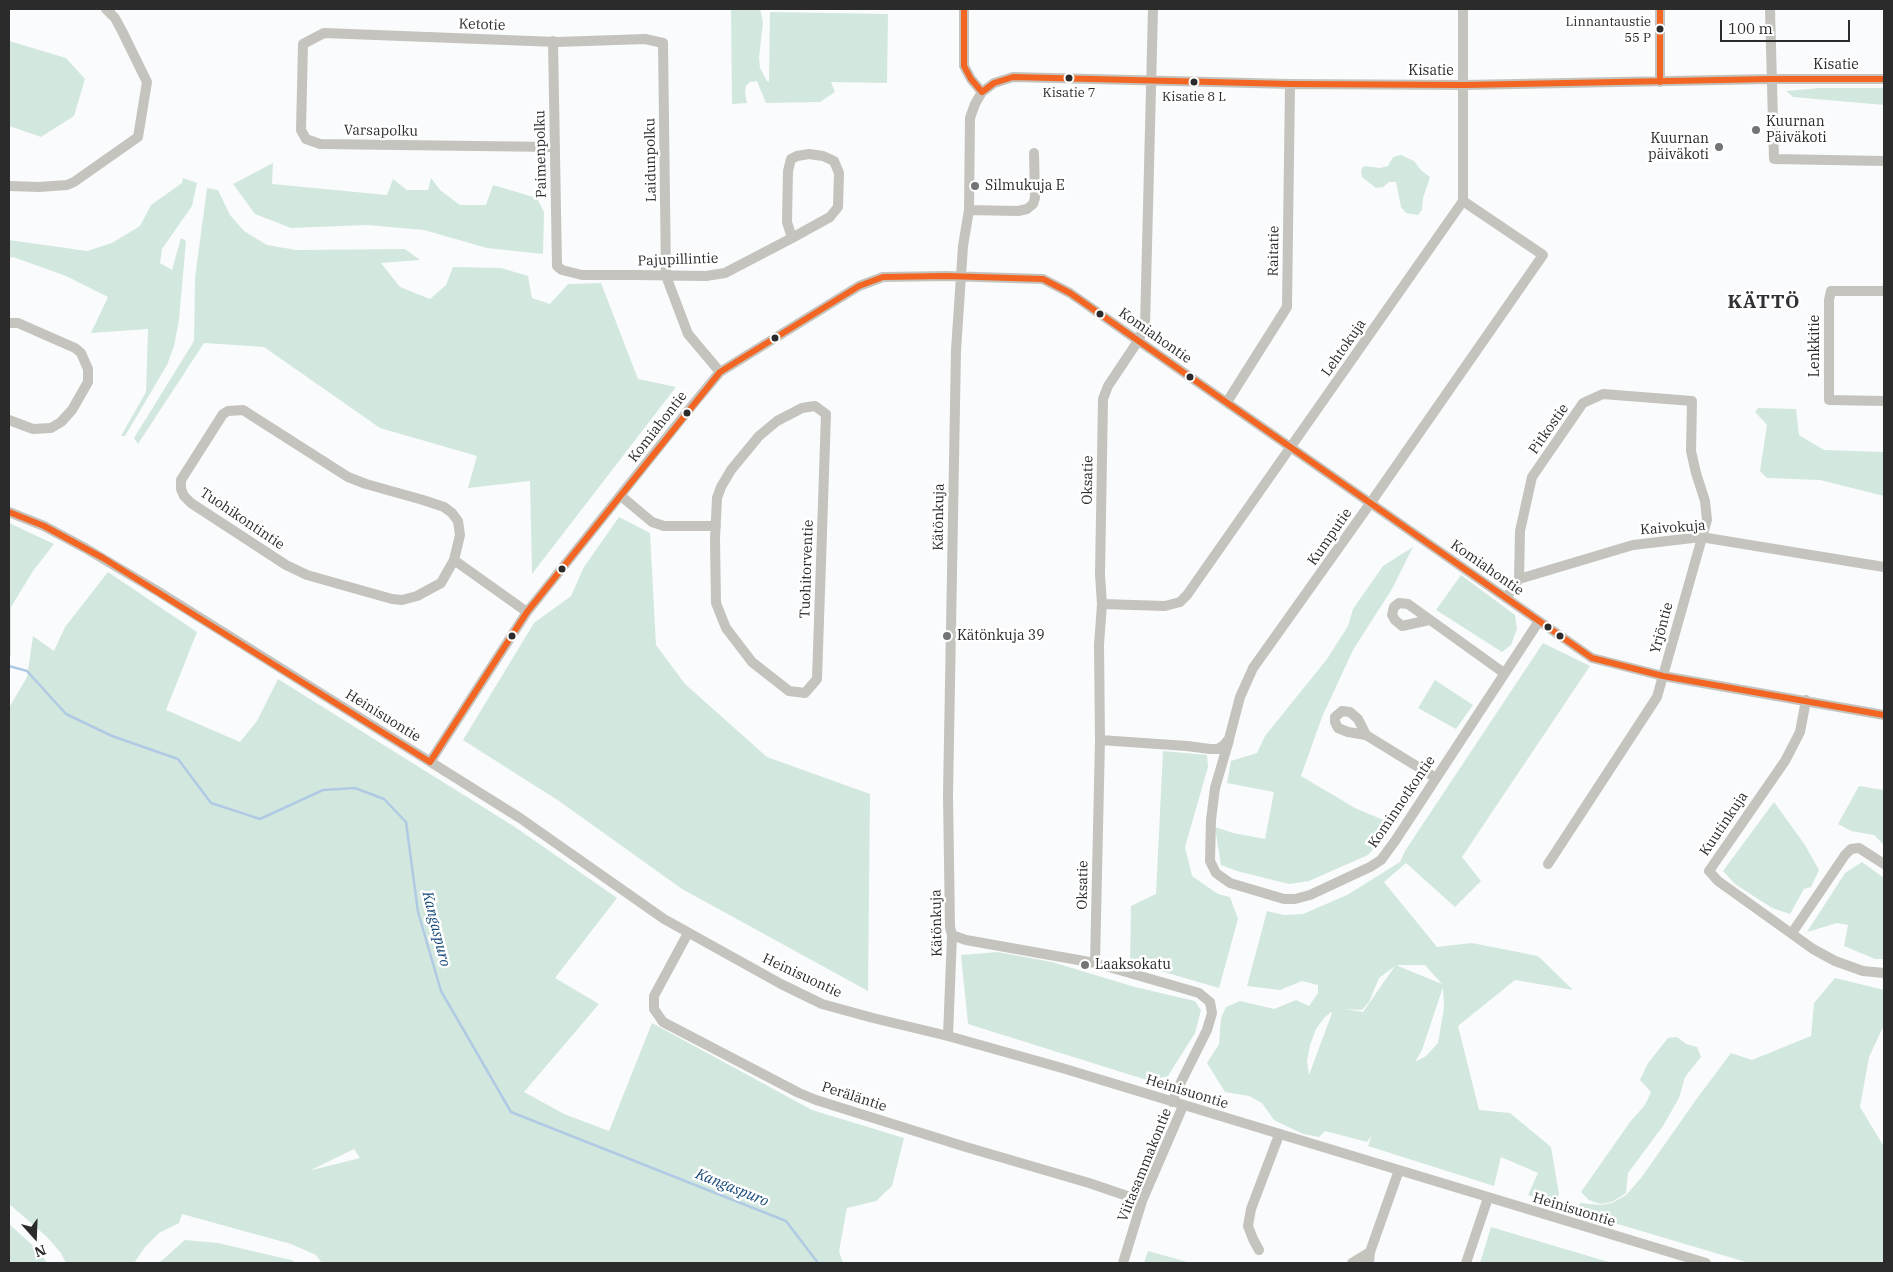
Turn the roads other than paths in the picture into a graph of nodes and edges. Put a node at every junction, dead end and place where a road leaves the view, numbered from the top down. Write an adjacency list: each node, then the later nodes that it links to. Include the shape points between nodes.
1 (106, 9): 20 (street, via 115,18 147,82 138,136 67,185)
2 (964, 9): 16 (street, via 964,66)
3 (1153, 9): 12 (street, Oksatie)
4 (1463, 9): 15 (street)
5 (1660, 9): 13 (street)
6 (1770, 9): 10 (street)
7 (553, 42): 8 (street, Ketotie, via 645,39); 9 (street, Ketotie, via 324,33); 17 (street, Paimenpolku)
8 (663, 43): 25 (street, Laidunpolku)
9 (303, 44): 17 (street, Varsapolku, via 301,130 306,139 320,144)
10 (1771, 79): 11 (street, Kisatie); 13 (street, Kisatie); 19 (street, via 1774,159)
11 (1884, 79)
12 (1151, 80): 14 (street, Kisatie); 16 (street, Kisatie, via 1013,77 994,83); 29 (street, Oksatie, via 1145,326)
13 (1660, 82): 15 (street, Kisatie)
14 (1290, 84): 15 (street, Kisatie); 33 (street, Raitatie, via 1287,307)
15 (1464, 85): 21 (street)
16 (982, 92): 22 (street, Kätönkuja, via 970,118)
17 (554, 147): 24 (street, Paimenpolku)
18 (1034, 153): 22 (street, via 1033,204 1018,211)
19 (1884, 161)
20 (9, 186)
21 (1463, 201): 35 (street, Lehtokuja); 37 (street, Kumputie, via 1543,255)
22 (969, 210): 26 (street, Kätönkuja)
23 (792, 238): 23 (street, Pajupillintie, via 787,222 791,159 809,154 834,161 839,173 838,207 830,217); 25 (street, Pajupillintie, via 725,273)
24 (557, 266): 25 (street, Pajupillintie, via 576,274)
25 (666, 276): 30 (street, via 688,334)
26 (960, 276): 29 (street, Komiahontie, via 1043,279 1070,293); 30 (street, Komiahontie, via 883,277 859,286); 62 (street, Kätönkuja, via 948,795)
27 (1884, 290): 32 (street, Lenkkitie, via 1831,291 1829,300 1829,400)
28 (9, 323): 34 (street, via 18,323 75,348 86,363 88,376 88,382 72,410 51,428 34,429)
29 (1138, 341): 33 (street, Komiahontie); 45 (street, Oksatie, via 1103,399)
30 (720, 372): 36 (street, Komiahontie)
31 (1692, 401): 40 (street, Yrjöntie, via 1691,451 1707,520); 43 (street, Pitkostie, via 1603,394 1583,403 1532,477 1520,531)
32 (1884, 401)
33 (1228, 402): 35 (street, Komiahontie)
34 (9, 420)
35 (1291, 448): 37 (street, Komiahontie); 45 (street, Lehtokuja, via 1196,585 1180,602 1165,606)
36 (621, 496): 39 (street, via 652,522 664,526); 46 (street, Komiahontie)
37 (1370, 504): 44 (street, Komiahontie); 54 (street, Kumputie, via 1253,668 1240,697)
38 (9, 512): 56 (street, Heinisuontie, via 44,526 103,558)
39 (716, 526): 39 (street, Tuohitorventie, via 717,498 721,487 760,436 777,421 802,408 815,406 826,414 817,679 805,693 789,691 752,662 726,628 716,603)
40 (1701, 537): 42 (street, Kaivokuja); 43 (street, Kaivokuja, via 1633,545); 50 (street, Yrjöntie)
41 (454, 560): 41 (street, Tuohikontintie, via 441,583 424,594 402,600 307,575 286,565 191,503 184,496 181,480 223,414 243,410 348,477 444,507 458,521 460,535); 46 (street)
42 (1884, 567)
43 (1519, 578): 44 (street)
44 (1506, 598): 48 (street, Komiahontie)
45 (1102, 604): 55 (street, Oksatie)
46 (527, 612): 56 (street, Komiahontie)
47 (1429, 620): 49 (street)
48 (1539, 621): 49 (street, Kominnotkontie); 50 (street, Komiahontie, via 1592,658)
49 (1504, 673): 57 (street, Kominnotkontie)
50 (1663, 676): 51 (street, Komiahontie); 58 (street, Yrjöntie, via 1657,697)
51 (1806, 700): 52 (street, Komiahontie); 61 (street, Kuutinkuja, via 1800,732 1785,761 1709,872 1718,882)
52 (1884, 715)
53 (1366, 735): 57 (street)
54 (1229, 739): 55 (street, via 1224,745 1210,749); 57 (street, Kominnotkontie, via 1215,788 1210,861 1216,873 1230,882 1284,899 1310,895 1380,860)
55 (1100, 740): 63 (street, Oksatie)
56 (430, 762): 60 (street, Heinisuontie, via 520,818)
57 (1436, 778)
58 (1548, 864)
59 (1884, 864): 61 (street, via 1858,848 1851,848)
60 (688, 933): 65 (street, Heinisuontie, via 822,1004); 71 (street, Peräläntie, via 654,996 654,1009 663,1022 816,1100)
61 (1792, 933): 64 (street, Kuutinkuja, via 1836,961 1863,971)
62 (952, 935): 63 (street); 65 (street, Kätönkuja)
63 (1095, 963): 66 (street, via 1199,993 1210,1002 1212,1013 1207,1030)
64 (1884, 973)
65 (948, 1036): 66 (street, Heinisuontie)
66 (1172, 1102): 67 (street, Heinisuontie)
67 (1183, 1106): 68 (street, Heinisuontie); 71 (street, Viitasammakontie)
68 (1279, 1135): 69 (street, Heinisuontie); 72 (street, via 1248,1226)
69 (1399, 1170): 70 (street, Heinisuontie); 73 (street)
70 (1488, 1198): 77 (street); 78 (street, Heinisuontie)
71 (1142, 1201): 74 (street, Viitasammakontie)
72 (1259, 1250)
73 (1370, 1252): 75 (street); 76 (street)
74 (1123, 1263)
75 (1352, 1263)
76 (1369, 1263)
77 (1466, 1263)
78 (1706, 1263)

